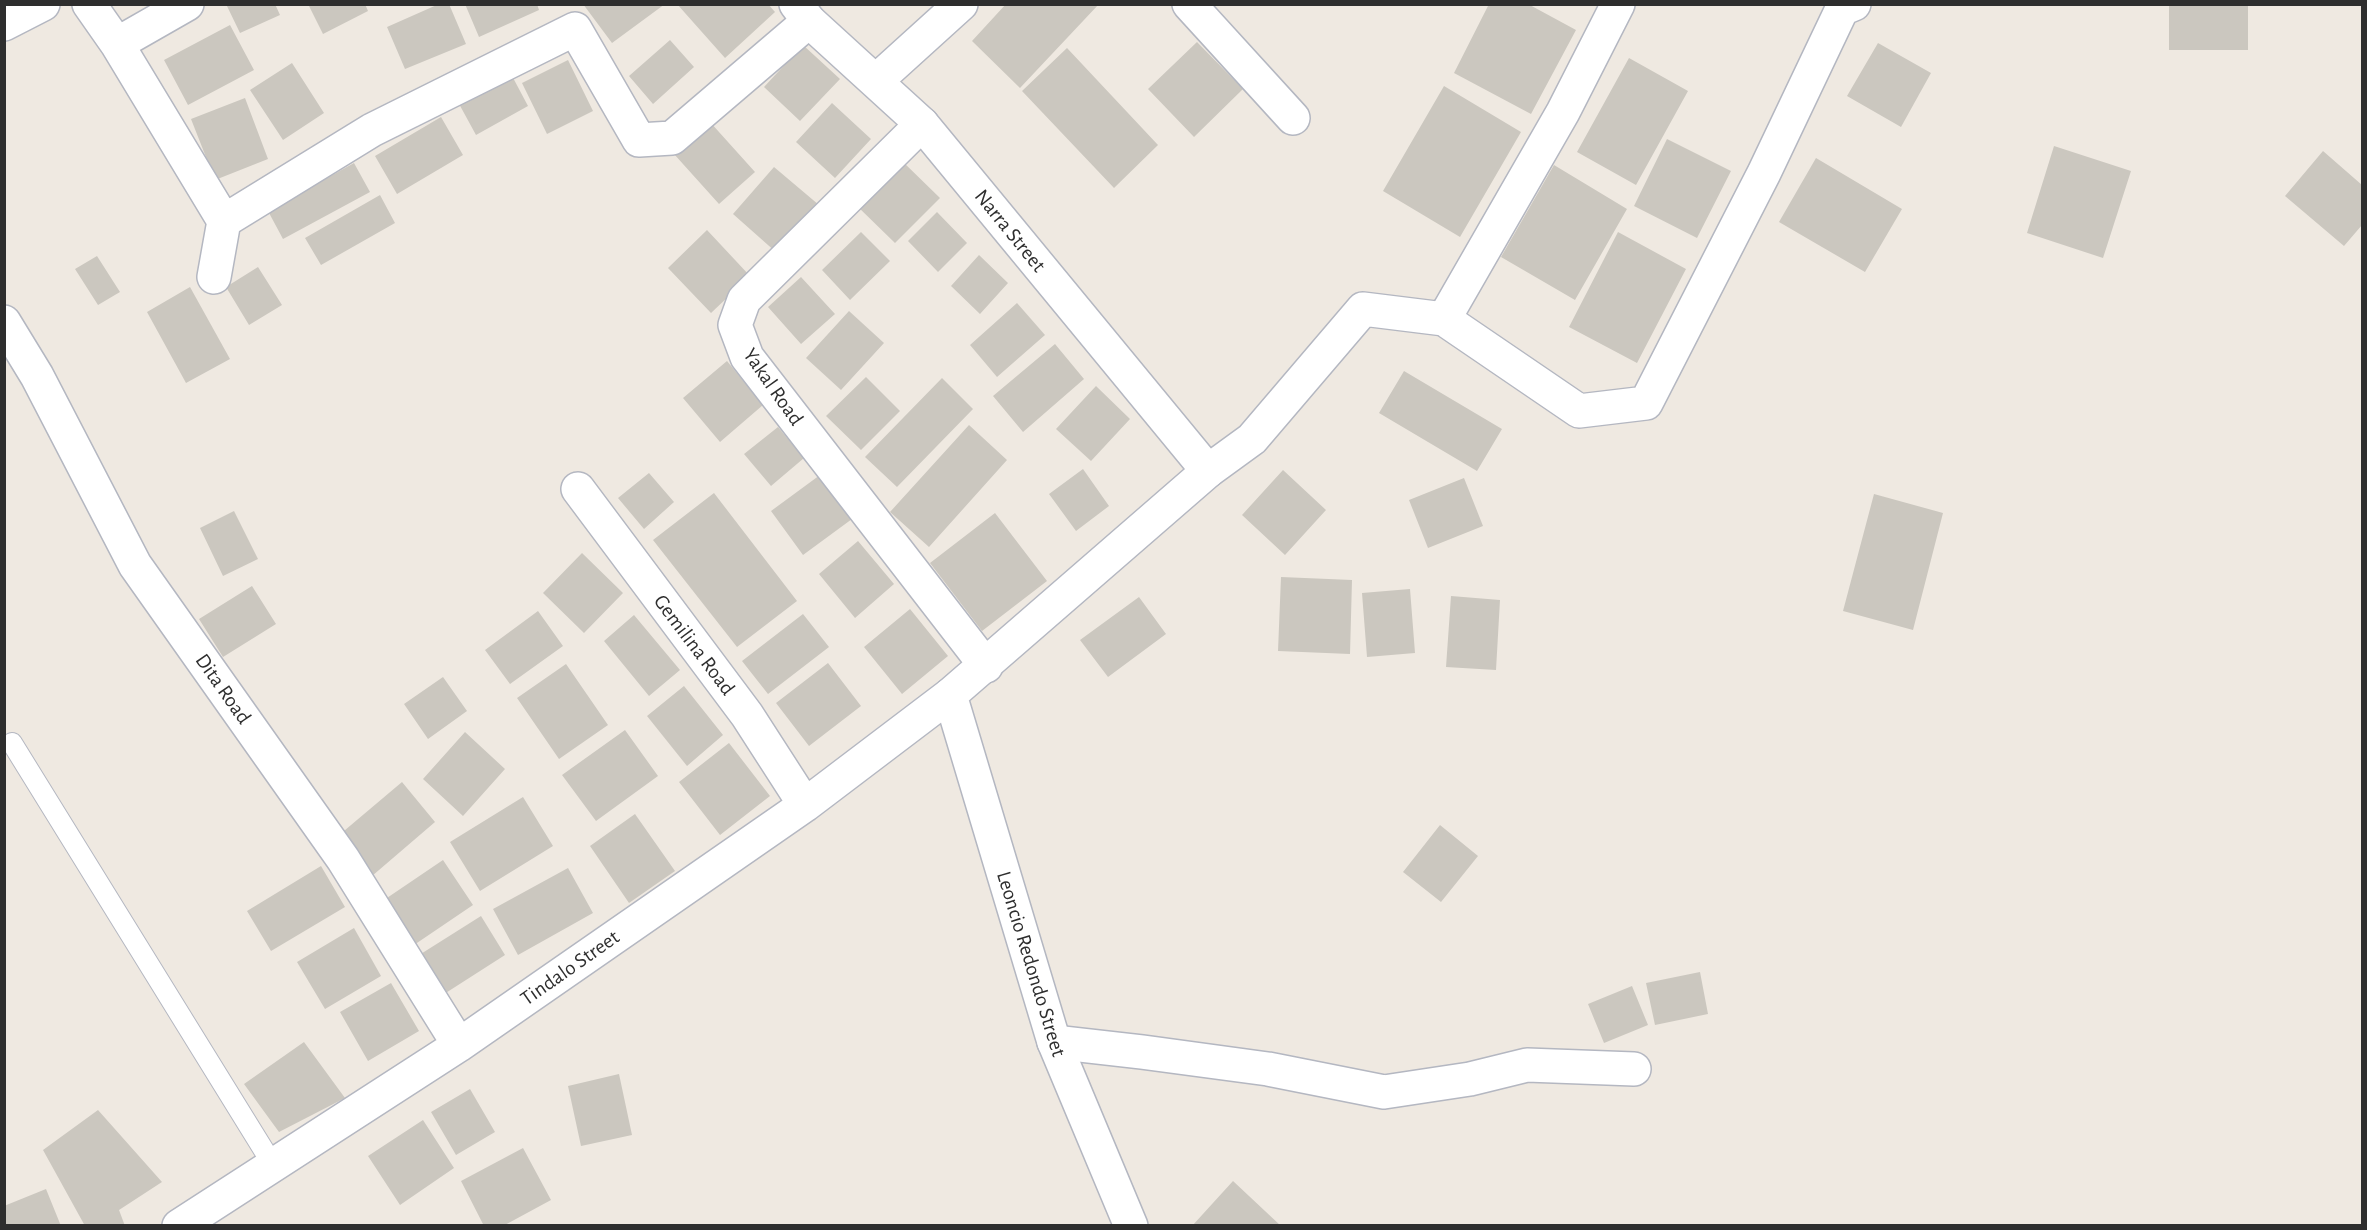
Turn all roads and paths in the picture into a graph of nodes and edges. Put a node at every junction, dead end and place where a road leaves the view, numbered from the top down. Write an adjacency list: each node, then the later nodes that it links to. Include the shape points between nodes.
1 (43, 4): 9 (street)
2 (89, 4): 10 (street)
3 (187, 4): 10 (street)
4 (961, 4): 11 (street)
5 (1189, 4): 12 (street)
6 (1618, 4): 16 (street, via 1563,112)
7 (1846, 6): 16 (street, via 1646,403 1579,411)
8 (803, 13): 11 (street, Narra Street); 14 (street, via 672,138 639,140 574,29 372,130)
9 (4, 24)
10 (117, 44): 14 (street)
11 (876, 81): 13 (street, Narra Street)
12 (1293, 118)
13 (922, 124): 18 (street, Narra Street); 20 (street, Yakal Road, via 744,300 735,326 747,357)
14 (224, 221): 15 (street)
15 (214, 277)
16 (1444, 319): 18 (street, Tindalo Street, via 1363,309 1252,439)
17 (4, 322): 25 (street, Dita Road, via 37,376 135,565 343,859)
18 (1208, 471): 20 (street, Tindalo Street)
19 (578, 489): 23 (street, Gemilina Road, via 747,715)
20 (986, 666): 21 (street, Tindalo Street)
21 (950, 695): 23 (street, Tindalo Street); 24 (street, Leoncio Redondo Street)
22 (12, 743): 27 (lane)
23 (805, 805): 25 (street, Tindalo Street)
24 (1054, 1042): 26 (street, via 1268,1069 1384,1092 1470,1079 1527,1065); 29 (street, Leoncio Redondo Street)
25 (459, 1045): 27 (street, Tindalo Street)
26 (1634, 1070)
27 (273, 1165): 28 (street, Tindalo Street)
28 (193, 1222)
29 (1131, 1226)

